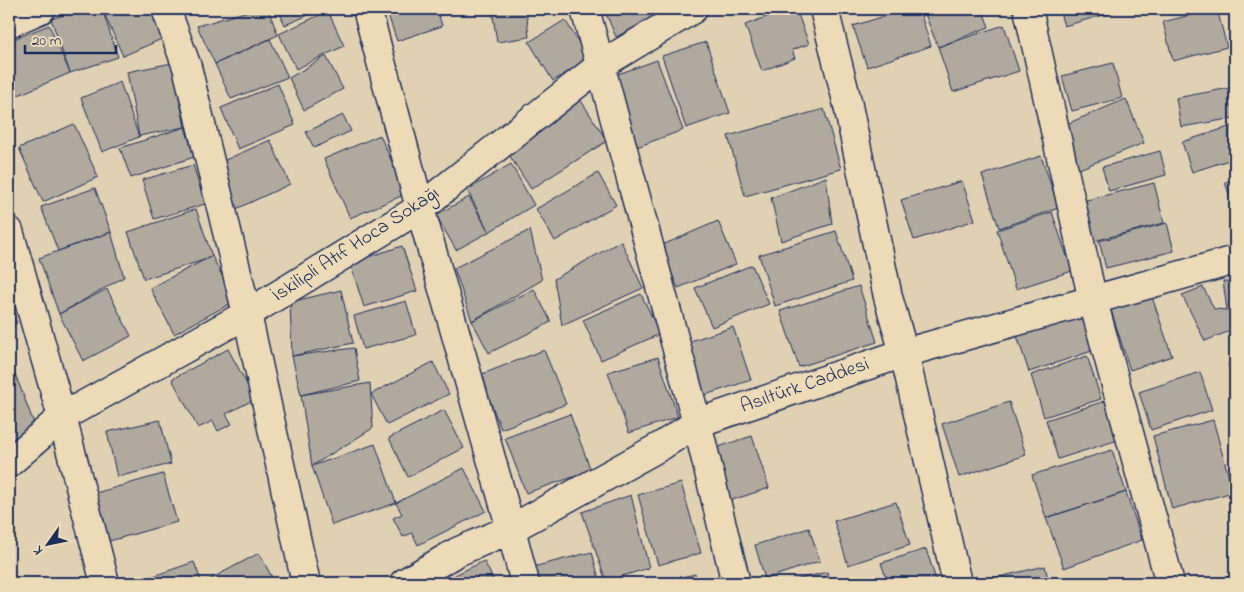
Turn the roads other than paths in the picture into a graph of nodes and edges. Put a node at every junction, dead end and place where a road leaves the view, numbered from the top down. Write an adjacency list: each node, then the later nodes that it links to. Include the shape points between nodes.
1 (41, 9): 8 (street)
2 (166, 9): 14 (street, via 187,67)
3 (367, 9): 10 (street)
4 (585, 9): 9 (street)
5 (693, 9): 9 (street, İskilipli Atıf Hoca Sokağı)
6 (824, 9): 15 (street, via 888,297)
7 (1028, 9): 13 (street)
8 (9, 23)
9 (601, 65): 10 (street, İskilipli Atıf Hoca Sokağı); 17 (street)
10 (420, 208): 14 (street, İskilipli Atıf Hoca Sokağı); 19 (street)
11 (9, 231): 16 (street)
12 (1235, 260): 13 (street, Asıltürk Caddesi, via 1129,288)
13 (1093, 301): 15 (street, Asıltürk Caddesi); 26 (street)
14 (247, 314): 16 (street, İskilipli Atıf Hoca Sokağı); 21 (street)
15 (904, 353): 17 (street, Asıltürk Caddesi); 25 (street)
16 (62, 417): 18 (street, İskilipli Atıf Hoca Sokağı); 20 (street)
17 (697, 423): 19 (street, Asıltürk Caddesi); 24 (street)
18 (9, 463)
19 (511, 529): 22 (street, Asıltürk Caddesi, via 457,552); 23 (street)
20 (105, 583)
21 (306, 583)
22 (404, 583)
23 (525, 583)
24 (736, 583)
25 (957, 583)
26 (1170, 583)

